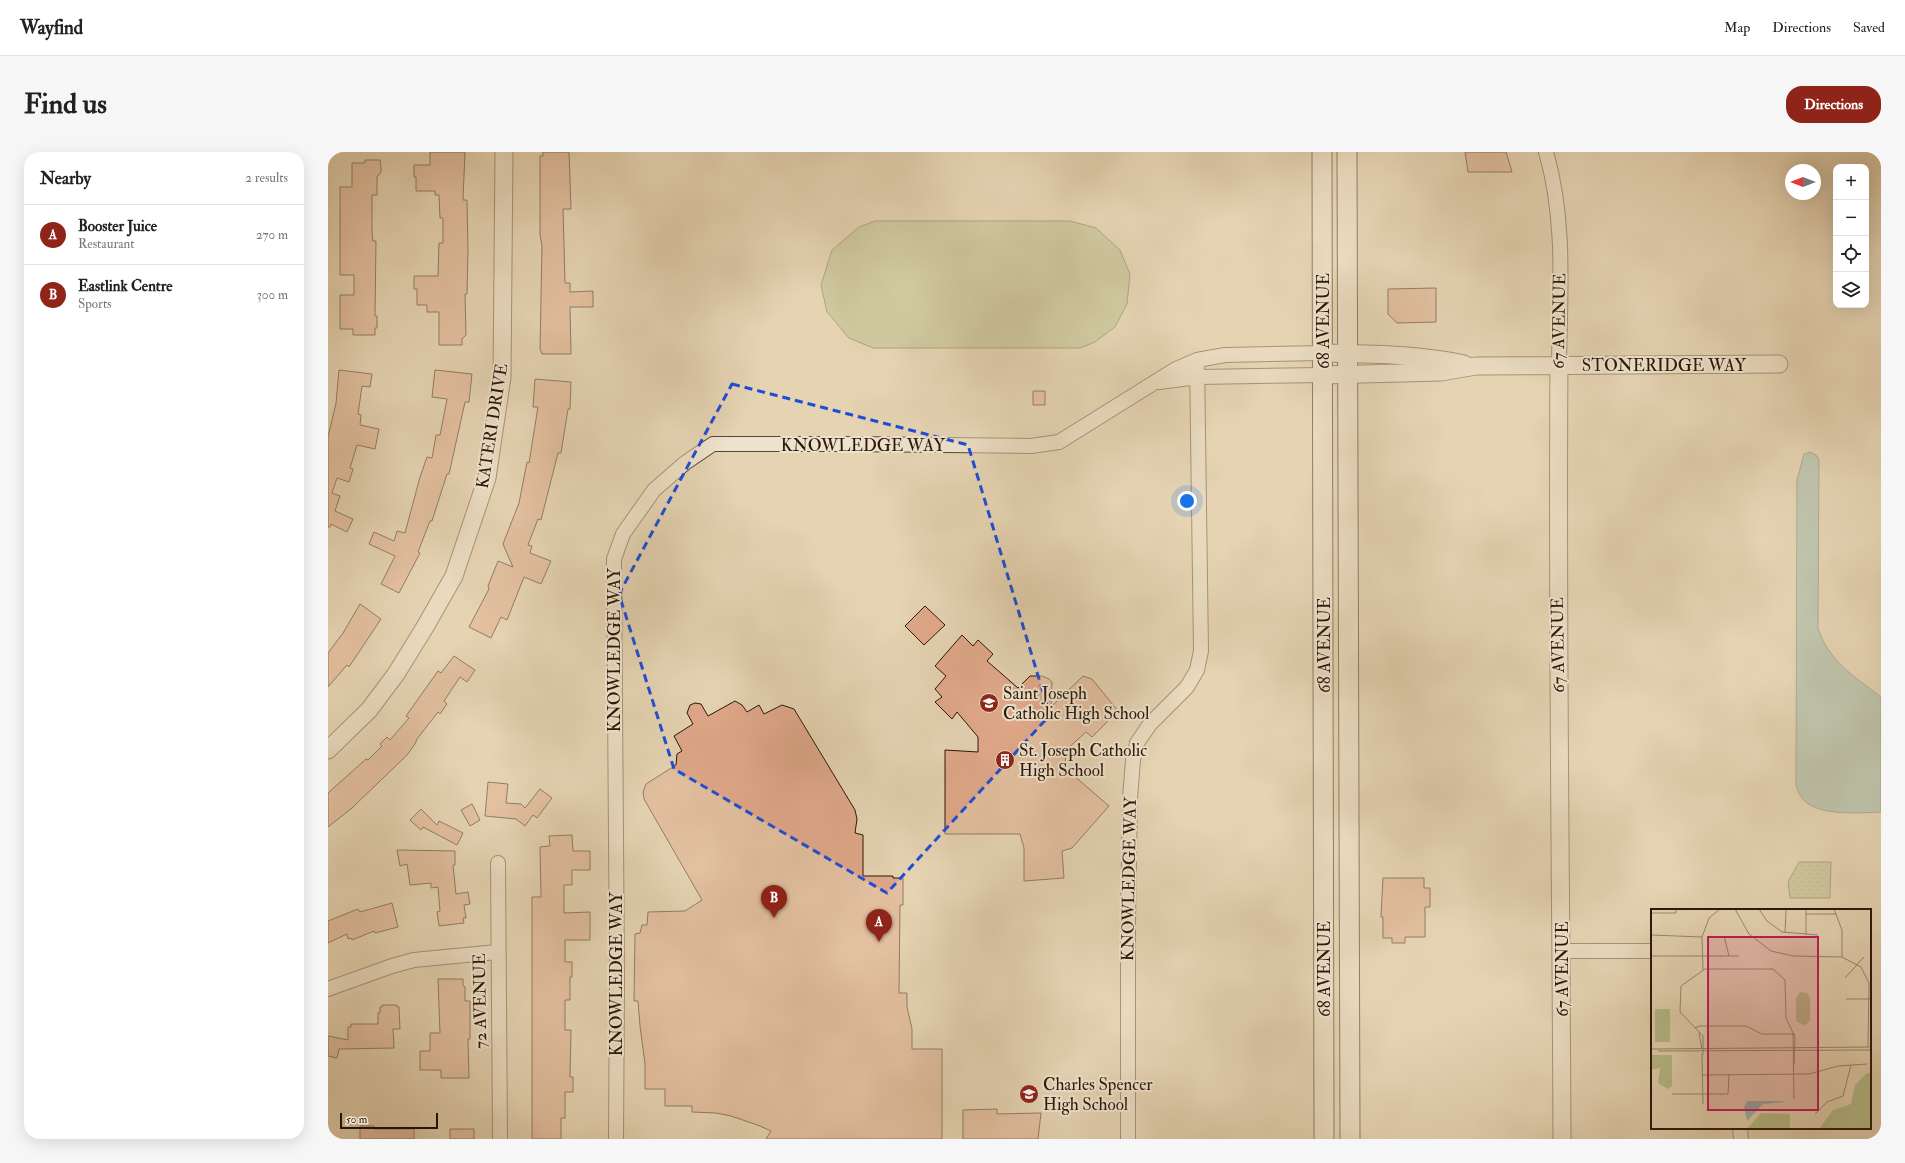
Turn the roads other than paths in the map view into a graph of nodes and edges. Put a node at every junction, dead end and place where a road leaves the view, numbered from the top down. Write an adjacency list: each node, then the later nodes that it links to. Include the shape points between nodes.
1 (504, 152): 15 (street, KATERI DRIVE, via 502,377 487,478 454,576 396,674 369,710)
2 (1322, 152): 5 (main road, 68 AVENUE)
3 (1347, 152): 6 (main road, 68 AVENUE)
4 (1546, 152): 9 (street, 67 AVENUE, via 1555,192 1559,231 1561,274)
5 (1323, 353): 6 (street, KNOWLEDGE WAY); 7 (street, KNOWLEDGE WAY, via 1225,355); 12 (main road, 68 AVENUE)
6 (1348, 353): 10 (street, STONERIDGE WAY, via 1439,358); 11 (main road, 68 AVENUE)
7 (1198, 360): 13 (street, KNOWLEDGE WAY); 14 (street, KNOWLEDGE WAY, via 1176,369)
8 (1779, 364): 9 (street, STONERIDGE WAY)
9 (1558, 365): 10 (street, STONERIDGE WAY); 17 (street, 67 AVENUE, via 1557,609)
10 (1476, 366): 11 (street, STONERIDGE WAY, via 1441,372)
11 (1348, 375): 12 (street, KNOWLEDGE WAY); 25 (main road, 68 AVENUE)
12 (1323, 376): 13 (street, KNOWLEDGE WAY); 24 (main road, 68 AVENUE)
13 (1198, 377): 14 (street, KNOWLEDGE WAY); 23 (street, KNOWLEDGE WAY, via 1201,651 1197,670 1187,687 1150,724 1137,742 1133,760 1128,920)
14 (1155, 382): 22 (street, KNOWLEDGE WAY, via 1059,442 1031,446 713,444 684,463 654,490 623,534 614,559)
15 (328, 750)
16 (498, 863): 19 (street, 72 AVENUE)
17 (1562, 951): 18 (street); 26 (street, 67 AVENUE)
18 (1651, 951)
19 (497, 952): 20 (street, via 414,960); 21 (street, 72 AVENUE)
20 (328, 989)
21 (500, 1139)
22 (616, 1139)
23 (1128, 1139)
24 (1324, 1139)
25 (1350, 1139)
26 (1562, 1139)

